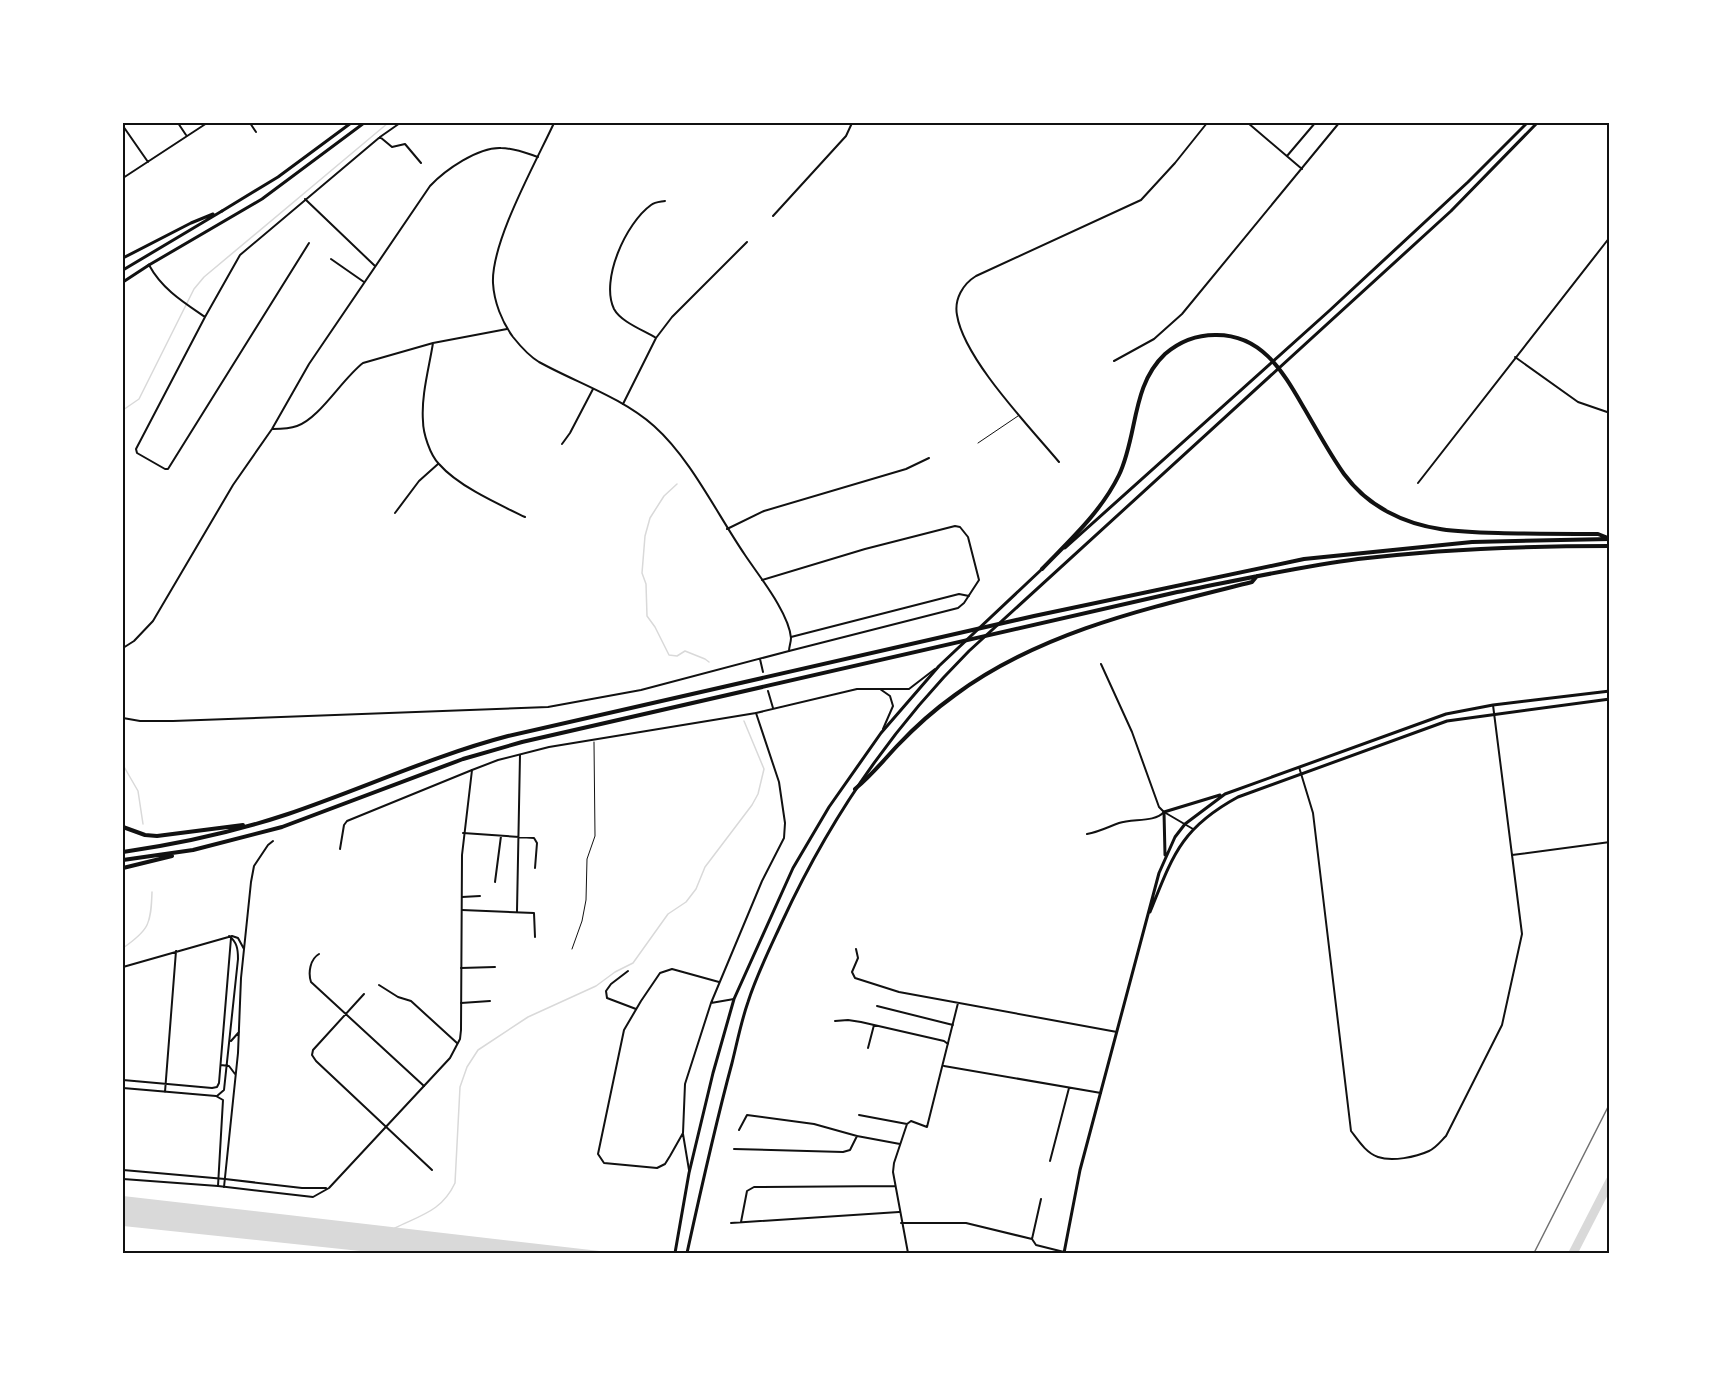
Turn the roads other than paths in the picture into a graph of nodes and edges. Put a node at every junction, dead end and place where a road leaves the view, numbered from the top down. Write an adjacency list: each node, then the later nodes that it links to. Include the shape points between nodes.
1 (178, 123): 17 (street)
2 (207, 123): 17 (street)
3 (250, 123): 16 (street)
4 (351, 123): 27 (main road, via 278,177)
5 (364, 123): 34 (main road, via 262,199)
6 (400, 123): 18 (street)
7 (554, 123): 20 (street)
8 (852, 123): 28 (street, via 846,136)
9 (1207, 123): 48 (street, via 1141,200 982,273 963,289 956,310 966,343)
10 (1248, 123): 19 (street)
11 (1315, 123): 19 (street)
12 (1340, 123): 23 (street)
13 (1527, 123): 61 (main road, via 1329,311)
14 (1537, 123): 87 (main road, via 1451,211 945,674 898,729)
15 (123, 126): 21 (street)
16 (256, 132)
17 (187, 136): 21 (street)
18 (380, 137): 22 (street, via 392,147 405,144); 25 (street)
19 (1287, 156): 23 (street)
20 (538, 157): 35 (street, via 493,148 449,169 426,191); 40 (street, via 502,236 495,263 492,282)
21 (148, 162): 24 (street)
22 (421, 163)
23 (1302, 169): 44 (street, via 1182,314 1154,339)
24 (123, 178)
25 (305, 199): 35 (street); 39 (street, via 240,255)
26 (664, 201): 41 (street, via 652,204 628,232 613,267 609,294 615,311)
27 (222, 211): 32 (main road); 36 (main road)
28 (773, 216)
29 (1610, 237): 43 (street)
30 (747, 242): 41 (street, via 672,316)
31 (309, 243): 39 (street, via 165,469 136,451)
32 (123, 258)
33 (331, 259): 38 (street)
34 (149, 265): 37 (main road); 39 (street, via 159,282)
35 (375, 266): 38 (street)
36 (123, 270)
37 (123, 280)
38 (364, 282): 49 (street, via 309,364)
39 (205, 317)
40 (507, 329): 42 (street); 45 (street, via 537,361)
41 (656, 338): 46 (street)
42 (434, 343): 49 (street, via 363,363 302,424); 54 (street, via 423,423)
43 (1515, 357): 47 (street, via 1578,402); 55 (street)
44 (1114, 361)
45 (593, 389): 46 (street); 51 (street)
46 (623, 404): 58 (street, via 666,438 696,477)
47 (1610, 412)
48 (1020, 415): 50 (lane); 53 (street)
49 (272, 429): 66 (street, via 233,485 153,621)
50 (978, 443)
51 (562, 444)
52 (929, 458): 58 (street, via 906,470 764,511)
53 (1059, 462)
54 (438, 464): 56 (street, via 419,481); 57 (street, via 489,500)
55 (1418, 483)
56 (395, 513)
57 (525, 517)
58 (727, 530): 63 (street)
59 (1609, 539): 61 (highway, via 1598,534 1437,530 1399,518 1373,502 1345,475 1289,382 1267,354 1243,340 1217,335 1196,337 1176,346 1150,372 1126,456 1112,489); 91 (highway, via 1460,543 1304,559 944,636 466,747)
60 (1610, 546): 62 (highway, via 1383,557)
61 (1042, 569): 70 (main road)
62 (1257, 576): 87 (highway, via 1252,582 1105,622 1027,651 973,682 924,719); 101 (highway, via 522,742 455,762 289,824)
63 (762, 580): 64 (street, via 955,526 968,537 978,580); 65 (street, via 783,612)
64 (969, 596): 65 (street, via 959,594); 67 (street, via 955,610)
65 (791, 638): 67 (street)
66 (123, 648)
67 (789, 651): 68 (street)
68 (760, 659): 71 (street); 80 (street, via 641,690 548,707 173,721)
69 (1101, 664): 89 (street)
70 (939, 666): 72 (street, via 909,689); 81 (main road)
71 (763, 672)
72 (878, 688): 77 (street); 81 (street, via 890,696 893,706)
73 (768, 691): 77 (street)
74 (1610, 692): 76 (main road)
75 (1610, 699): 79 (main road)
76 (1493, 705): 79 (street); 84 (main road, via 1446,714)
77 (773, 708): 78 (street)
78 (756, 713): 82 (street); 125 (street, via 779,782 784,838)
79 (1494, 714): 86 (main road, via 1448,721); 103 (street)
80 (123, 718)
81 (881, 734): 128 (main road, via 803,850)
82 (594, 740): 83 (street); 117 (lane, via 595,836 587,859 584,911)
83 (520, 755): 85 (street); 97 (street)
84 (1299, 767): 86 (street); 88 (main road)
85 (472, 770): 94 (street); 100 (street, via 347,821)
86 (1301, 774): 93 (main road, via 1238,796 1215,809); 103 (street, via 1313,813 1351,1131 1377,1157 1409,1157 1431,1151 1439,1144 1500,1032 1522,934)
87 (855, 789): 185 (main road, via 810,862 748,1002 711,1138)
88 (1225, 794): 89 (main road); 90 (main road)
89 (1164, 813): 90 (street); 95 (street, via 1119,822); 104 (main road)
90 (1185, 824): 93 (street); 104 (main road)
91 (252, 825): 92 (highway, via 156,836); 102 (highway)
92 (123, 827)
93 (1193, 829): 113 (main road, via 1171,859)
94 (463, 833): 96 (street); 110 (street)
95 (1088, 834)
96 (501, 836): 97 (street); 108 (street)
97 (518, 837): 107 (street, via 536,840); 112 (street)
98 (273, 841): 116 (street, via 254,866)
99 (1610, 842): 103 (street)
100 (340, 849)
101 (193, 850): 105 (highway); 106 (highway)
102 (123, 852)
103 (1512, 855)
104 (1165, 857): 113 (main road)
105 (123, 860)
106 (123, 868)
107 (535, 868)
108 (495, 882)
109 (480, 896): 110 (street)
110 (462, 897): 111 (street)
111 (462, 910): 112 (street); 123 (street)
112 (517, 911): 115 (street, via 534,913)
113 (1145, 925): 140 (main road)
114 (230, 937): 116 (street, via 238,938); 119 (street); 141 (street, via 237,945 238,959); 145 (street)
115 (535, 937)
116 (244, 949): 139 (street)
117 (572, 949)
118 (856, 949): 132 (street, via 858,958 852,972 855,978 899,992)
119 (176, 951): 121 (street); 150 (street)
120 (319, 954): 135 (street, via 312,961 311,982)
121 (123, 967)
122 (495, 967): 123 (street)
123 (461, 968): 130 (street)
124 (628, 971): 134 (street, via 611,984 607,998)
125 (719, 982): 131 (street); 134 (street, via 681,970 666,970)
126 (379, 985): 142 (street, via 411,1001)
127 (364, 994): 135 (street)
128 (734, 999): 131 (street); 168 (main road)
129 (490, 1001): 130 (street)
130 (461, 1003): 142 (street)
131 (711, 1003): 161 (street, via 686,1084)
132 (958, 1003): 138 (street); 140 (street)
133 (877, 1006): 138 (street)
134 (636, 1008): 161 (street, via 624,1030 598,1154 610,1164 657,1168 665,1164)
135 (345, 1014): 151 (street); 159 (street, via 312,1056)
136 (835, 1021): 137 (street)
137 (874, 1025): 143 (street); 144 (street)
138 (953, 1025): 143 (street)
139 (239, 1032): 141 (street); 148 (street)
140 (1117, 1032): 155 (main road)
141 (229, 1042): 147 (street)
142 (458, 1043): 151 (street, via 450,1058)
143 (948, 1044): 146 (street)
144 (868, 1048)
145 (221, 1065): 147 (street); 150 (street, via 217,1087)
146 (944, 1065): 153 (street); 158 (street, via 927,1127 910,1121)
147 (227, 1066): 148 (street); 156 (street, via 224,1090)
148 (235, 1074): 171 (street)
149 (123, 1080): 150 (street)
150 (165, 1083): 154 (street)
151 (424, 1086): 159 (street)
152 (123, 1088): 154 (street)
153 (1069, 1088): 155 (street); 165 (street)
154 (165, 1092): 156 (street)
155 (1101, 1093): 183 (main road, via 1080,1170)
156 (216, 1096): 170 (street, via 223,1100)
157 (859, 1115): 158 (street)
158 (907, 1124): 163 (street)
159 (387, 1126): 167 (street); 175 (street)
160 (739, 1130): 162 (street, via 747,1115 814,1124)
161 (683, 1133): 168 (street)
162 (857, 1136): 163 (street); 164 (street, via 850,1150 843,1152)
163 (900, 1143): 173 (street, via 893,1167)
164 (734, 1149)
165 (1050, 1161)
166 (123, 1170): 170 (street)
167 (432, 1170)
168 (689, 1173): 184 (main road)
169 (123, 1179): 172 (street)
170 (219, 1179): 171 (street); 172 (street)
171 (225, 1179): 174 (street); 175 (street)
172 (218, 1186): 174 (street)
173 (895, 1186): 177 (street); 178 (street, via 753,1187 747,1191)
174 (224, 1187): 175 (street, via 313,1197)
175 (329, 1188)
176 (1041, 1199): 181 (street)
177 (899, 1212): 178 (street); 179 (street)
178 (741, 1222): 180 (street)
179 (901, 1222): 181 (street, via 966,1222); 187 (street)
180 (730, 1223)
181 (1032, 1239): 183 (street)
182 (704, 1252): 186 (street)
183 (1064, 1252)
184 (675, 1253)
185 (687, 1253)
186 (713, 1253)
187 (908, 1253)

